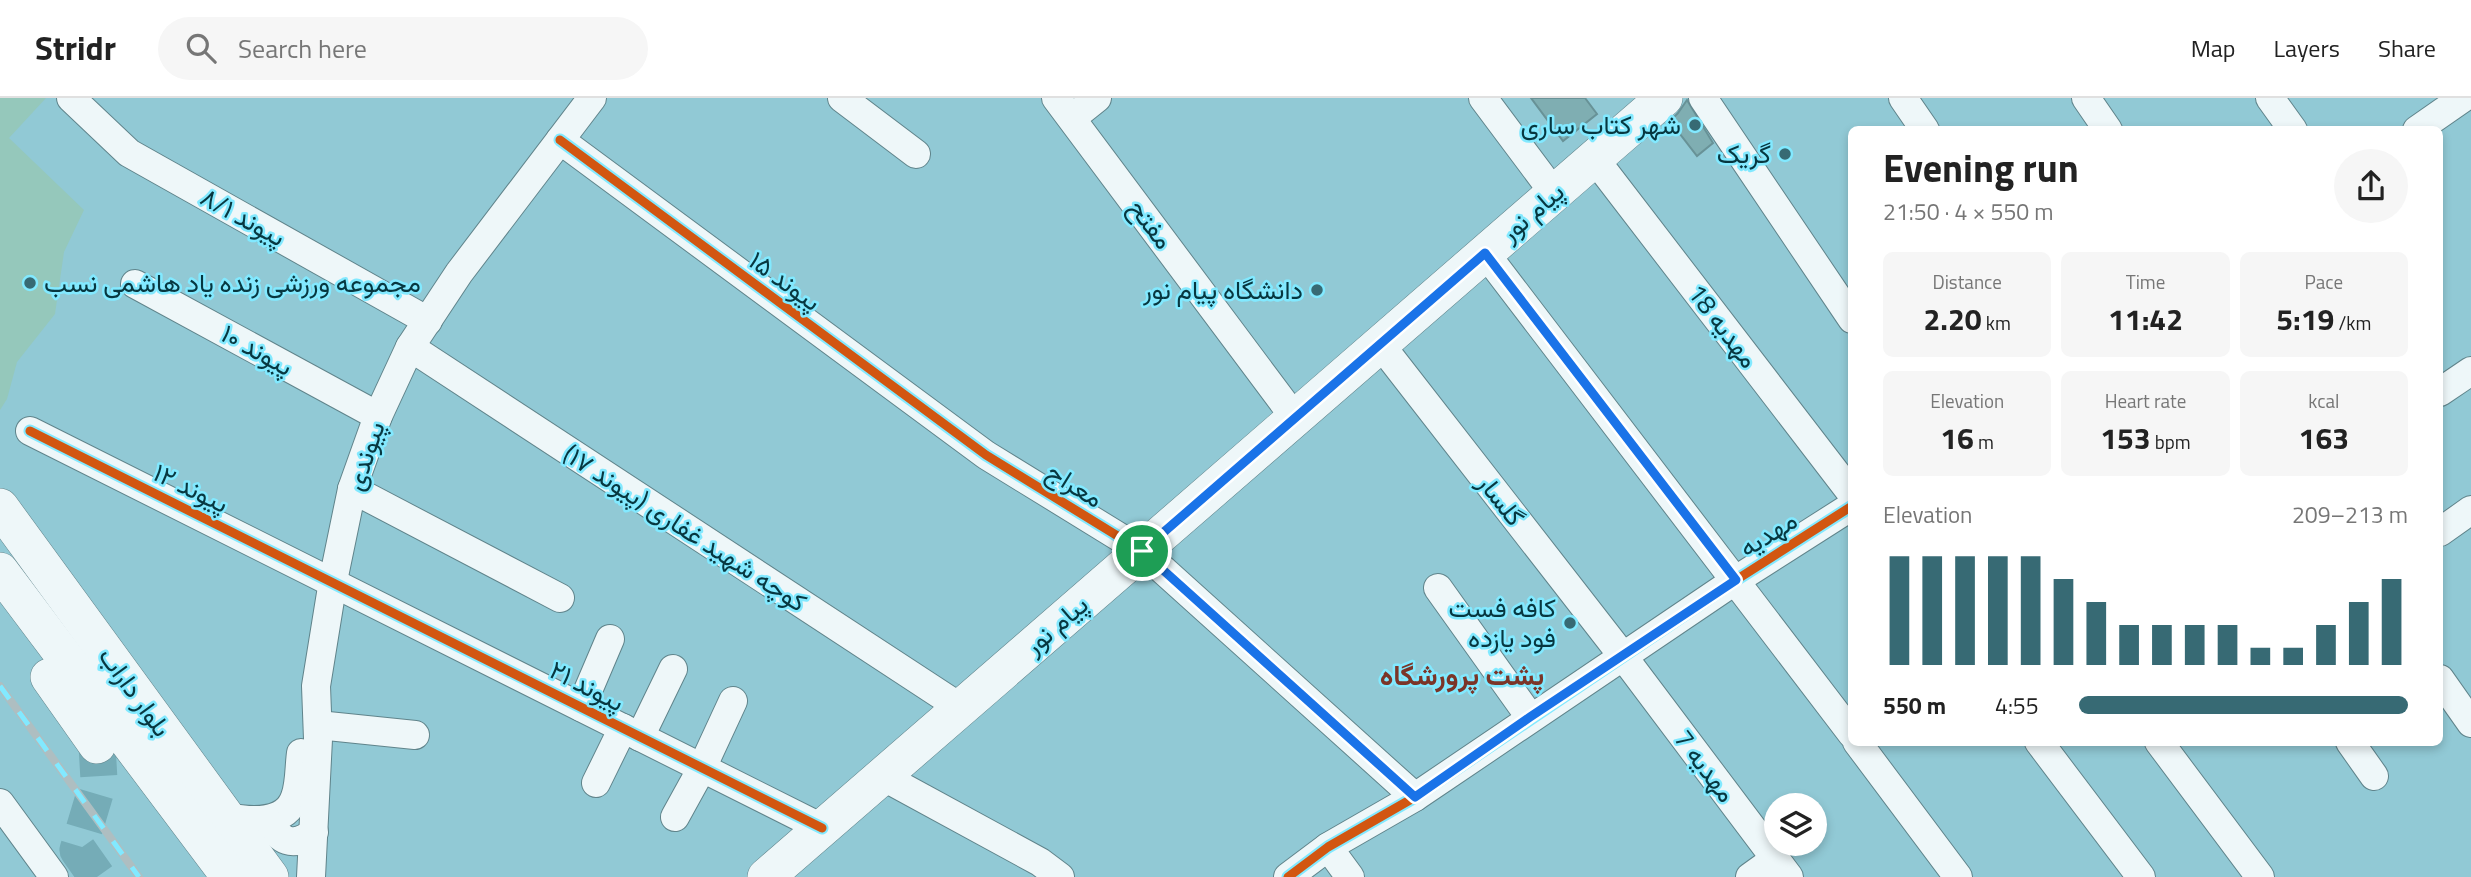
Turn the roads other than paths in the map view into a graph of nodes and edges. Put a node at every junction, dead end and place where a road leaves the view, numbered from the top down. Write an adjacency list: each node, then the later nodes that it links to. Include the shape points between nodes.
1 (71, 98): 24 (street, پیوند ۸/۱, via 129,153)
2 (592, 98): 17 (street, پیوندی)
3 (842, 98): 18 (street)
4 (1097, 98): 12 (street)
5 (1483, 98): 20 (street)
6 (1664, 98): 19 (main road, پیام نور)
7 (1703, 98): 23 (street)
8 (1903, 98): 13 (street)
9 (2086, 98): 14 (street)
10 (2270, 98): 15 (street)
11 (2458, 99): 16 (street)
12 (1064, 108): 30 (street, مفتح)
13 (1922, 126)
14 (2105, 126)
15 (2290, 126)
16 (2422, 126)
17 (560, 140): 24 (street, پیوندی); 32 (street, پیوند ۱۵)
18 (916, 154)
19 (1594, 158): 20 (main road, پیام نور); 34 (street, مهدیه 18)
20 (1554, 193): 21 (main road, پیام نور)
21 (1485, 253): 25 (main road, پیام نور); 41 (street)
22 (135, 284): 29 (street, پیوند ۱۰)
23 (1848, 313)
24 (428, 321): 26 (street, پیوندی)
25 (1380, 344): 30 (main road, پیام نور); 47 (street, گلسار)
26 (410, 347): 29 (street, پیوندی); 53 (street, کوچه شهید غفاری (پیوند ۱۷))
27 (2471, 371): 28 (street)
28 (2443, 390)
29 (378, 416): 33 (street, پیوندی)
30 (1295, 418): 39 (main road, پیام نور)
31 (30, 431): 42 (street, پیوند ۱۲)
32 (986, 455): 39 (street, معراج)
33 (352, 489): 42 (street, پیوندی); 44 (street)
34 (1848, 489)
35 (0, 507): 71 (main road, بلوار داراب)
36 (1848, 509): 41 (street, مهدیه)
37 (2471, 510): 38 (street)
38 (2443, 530)
39 (1142, 551): 53 (main road, پیام نور); 69 (street, معراج)
40 (0, 571): 79 (main road, بلوار داراب)
41 (1736, 580): 47 (street, مهدیه); 57 (street)
42 (333, 582): 50 (street, پیوندی); 52 (street, پیوند ۲۱)
43 (1438, 588): 54 (street)
44 (560, 598)
45 (0, 608): 60 (main road)
46 (610, 639): 52 (street)
47 (1622, 655): 54 (street, مهدیه); 77 (street, مهدیه 7)
48 (673, 670): 58 (street)
49 (2443, 683): 55 (street)
50 (316, 686): 56 (street, پیوندی); 73 (street, via 302,738 295,799)
51 (733, 701): 65 (street)
52 (581, 707): 58 (street, پیوند ۲۱)
53 (961, 708): 66 (main road, پیام نور)
54 (1530, 717): 69 (street, مهدیه)
55 (2471, 723)
56 (318, 725): 59 (street); 75 (street, پیوندی)
57 (1848, 729)
58 (631, 732): 65 (street, پیوند ۲۱); 68 (street)
59 (415, 735)
60 (97, 745)
61 (1860, 746): 87 (street)
62 (2042, 746): 88 (street)
63 (2162, 746): 89 (street)
64 (2353, 746): 67 (street)
65 (702, 768): 72 (street); 74 (street, پیوند ۲۱)
66 (882, 776): 74 (main road, پیام نور); 83 (street)
67 (2374, 776)
68 (596, 783)
69 (1415, 797): 76 (street, مهدیه)
70 (0, 803): 78 (street)
71 (226, 817): 73 (street); 80 (main road, بلوار داراب)
72 (676, 817)
73 (267, 820): 75 (street, via 286,842 297,842)
74 (822, 828): 82 (main road, پیام نور)
75 (314, 832): 81 (street, پیوندی)
76 (1328, 847): 84 (street, مهدیه); 85 (street)
77 (1782, 868): 86 (street)
78 (54, 877)
79 (230, 877)
80 (270, 877)
81 (311, 877)
82 (766, 877)
83 (1060, 877)
84 (1288, 877)
85 (1350, 877)
86 (1750, 877)
87 (1958, 877)
88 (2141, 877)
89 (2260, 877)

